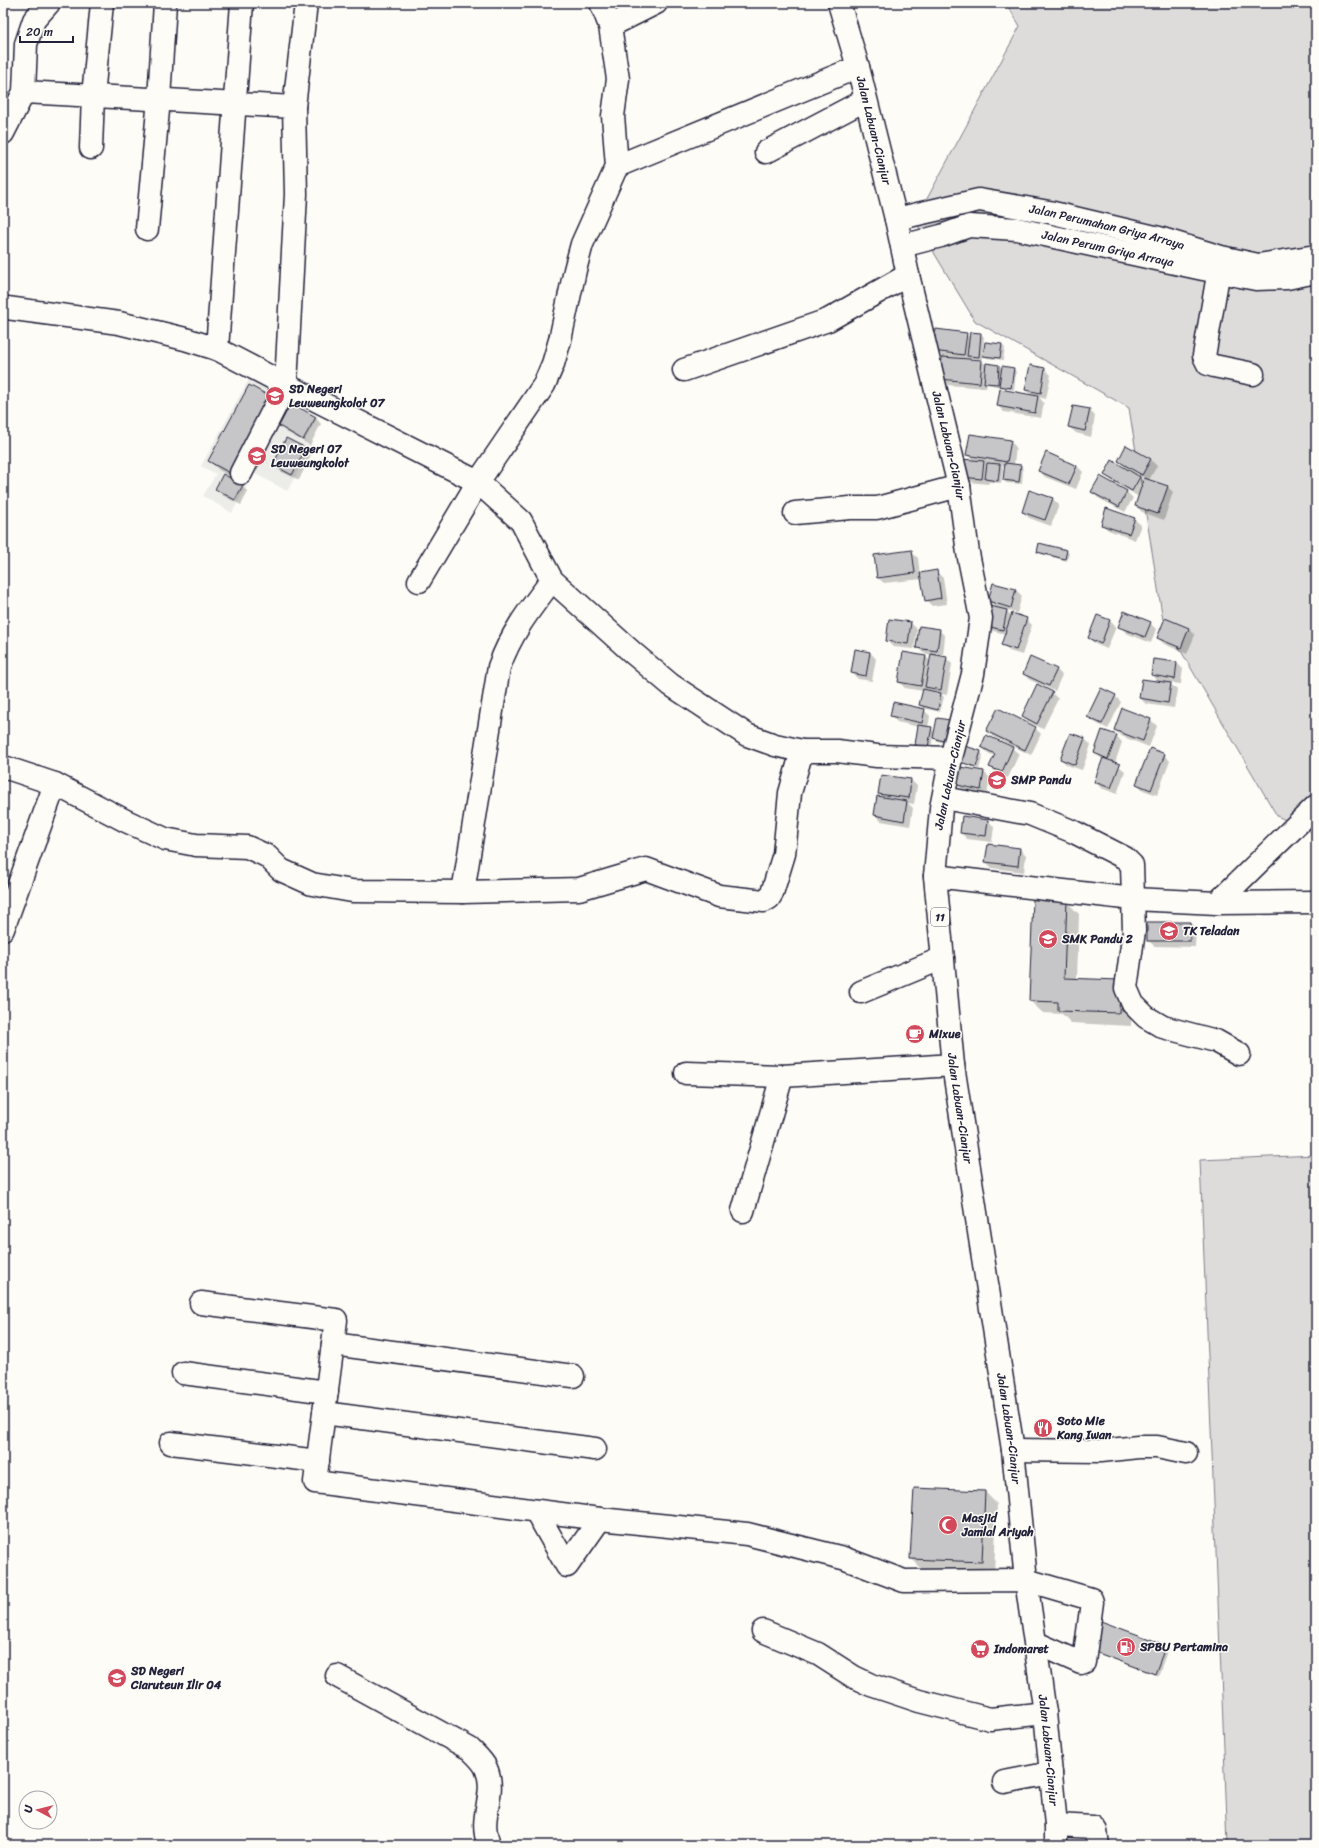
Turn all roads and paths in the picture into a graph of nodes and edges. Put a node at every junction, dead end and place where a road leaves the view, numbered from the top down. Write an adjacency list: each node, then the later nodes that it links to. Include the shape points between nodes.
1 (49, 3): 11 (main road, via 34,20 26,44)
2 (102, 3): 12 (main road)
3 (165, 3): 13 (main road)
4 (242, 3): 15 (main road)
5 (306, 3): 16 (main road)
6 (601, 3): 9 (main road)
7 (656, 3): 9 (main road)
8 (839, 3): 10 (main road, Jalan Labuan-Cianjur / 11)
9 (610, 26): 20 (main road, via 618,78 613,116)
10 (858, 67): 14 (main road, Jalan Labuan-Cianjur / 11); 20 (main road)
11 (24, 92): 12 (main road); 17 (main road)
12 (93, 96): 13 (main road); 18 (main road)
13 (159, 99): 15 (main road); 22 (main road)
14 (865, 100): 19 (main road); 21 (main road, Jalan Labuan-Cianjur / 11)
15 (235, 104): 16 (main road); 29 (main road)
16 (294, 107): 32 (main road, via 296,194)
17 (3, 133)
18 (91, 148)
19 (766, 152)
20 (617, 166): 34 (main road, via 582,244 560,340 544,385)
21 (896, 219): 23 (main road, Jalan Labuan-Cianjur / 11); 25 (main road, Jalan Perumahan Griya Arraya, via 979,200 1049,212 1159,238)
22 (147, 229)
23 (902, 246): 25 (main road, Jalan Perum Griya Arraya, via 969,226 1017,229); 27 (main road, Jalan Labuan-Cianjur / 11)
24 (1316, 256): 25 (main road, Jalan Perumahan Griya Arraya, via 1258,265)
25 (1219, 265): 26 (main road, Jalan Perum Griya Arraya, via 1256,279 1287,278); 31 (main road, via 1204,356 1208,364)
26 (1316, 272)
27 (908, 275): 30 (main road, via 828,320); 35 (main road, Jalan Labuan-Cianjur / 11)
28 (4, 311): 29 (main road, via 119,323)
29 (217, 349): 32 (main road)
30 (684, 370)
31 (1254, 374)
32 (286, 386): 33 (main road); 34 (main road)
33 (241, 474)
34 (478, 482): 37 (main road, via 521,521); 38 (main road)
35 (958, 486): 36 (main road, via 877,508); 40 (main road, Jalan Labuan-Cianjur / 11, via 981,618 973,674)
36 (796, 513)
37 (552, 580): 39 (main road, via 672,685 747,735 776,746); 46 (main road, via 520,622 506,646 499,667)
38 (419, 581)
39 (802, 750): 40 (main road); 46 (main road, via 790,793 784,854 772,893 764,901 719,896 646,869 579,889)
40 (951, 758): 43 (main road, Jalan Labuan-Cianjur / 11)
41 (3, 769): 42 (main road, via 7,768)
42 (55, 784): 46 (main road, via 166,839 196,845 247,847 268,856 281,870 312,884 352,891); 50 (main road)
43 (944, 798): 45 (main road, Jalan Labuan-Cianjur / 11, via 938,824); 47 (main road, via 1030,814 1126,858 1132,865)
44 (1316, 806): 49 (main road)
45 (935, 876): 47 (main road); 51 (main road, Jalan Labuan-Cianjur / 11)
46 (463, 892)
47 (1133, 900): 49 (main road); 53 (main road, via 1134,932 1126,988 1133,1004 1146,1017 1163,1027 1216,1041)
48 (1316, 902): 49 (main road)
49 (1217, 903)
50 (3, 929)
51 (943, 958): 52 (main road); 54 (main road, Jalan Labuan-Cianjur / 11)
52 (861, 992)
53 (1239, 1054)
54 (953, 1065): 56 (main road); 66 (main road, Jalan Labuan-Cianjur / 11)
55 (686, 1073): 56 (main road)
56 (782, 1076): 57 (main road)
57 (743, 1211)
58 (201, 1302): 59 (main road, via 336,1320)
59 (333, 1344): 61 (main road); 62 (main road)
60 (183, 1373): 62 (main road)
61 (573, 1376)
62 (327, 1392): 63 (main road)
63 (324, 1413): 65 (main road); 68 (main road)
64 (172, 1443): 68 (main road)
65 (595, 1449)
66 (1013, 1450): 67 (main road, via 1101,1451 1157,1447); 71 (main road, Jalan Labuan-Cianjur / 11)
67 (1186, 1453)
68 (318, 1462): 69 (main road, via 315,1482)
69 (536, 1511): 70 (main road); 70 (main road, via 567,1566)
70 (600, 1519): 71 (main road, via 747,1534 843,1558 904,1581)
71 (1026, 1580): 73 (main road, Jalan Labuan-Cianjur / 11); 73 (main road, via 1088,1598 1092,1602 1084,1662 1081,1663)
72 (763, 1632): 75 (main road, via 818,1654 871,1685 919,1702 990,1719)
73 (1036, 1643): 75 (main road, Jalan Labuan-Cianjur / 11)
74 (337, 1676): 79 (main road, via 470,1749 485,1766 490,1779 490,1794 484,1817 485,1834)
75 (1045, 1713): 76 (main road, Jalan Labuan-Cianjur / 11)
76 (1051, 1773): 77 (main road); 78 (main road, Jalan Labuan-Cianjur / 11)
77 (1004, 1782)
78 (1056, 1835): 80 (main road, via 1093,1827)
79 (489, 1845)
80 (1098, 1845)

